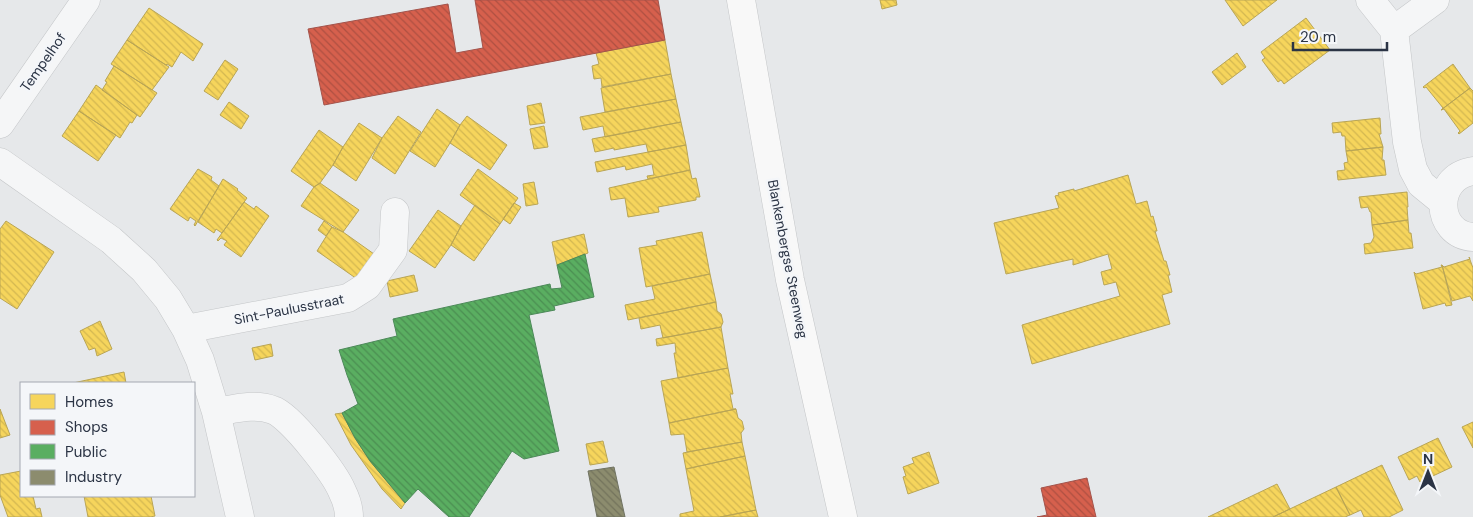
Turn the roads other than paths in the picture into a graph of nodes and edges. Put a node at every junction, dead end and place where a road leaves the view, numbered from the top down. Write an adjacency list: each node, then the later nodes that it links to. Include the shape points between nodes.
1 (86, 0): 6 (street, Tempelhof)
2 (740, 0): 16 (main road, Blankenbergse Steenweg, via 790,280)
3 (1370, 0): 5 (street)
4 (1435, 0): 5 (street)
5 (1394, 30): 9 (street, via 1413,169 1421,184)
6 (0, 124)
7 (0, 162): 12 (street, via 112,240 144,270 168,299)
8 (1473, 171): 9 (street, via 1455,178 1445,190)
9 (1443, 202): 11 (street, via 1445,217 1452,227)
10 (395, 212): 12 (street, Sint-Paulusstraat, via 393,250 367,286 348,298)
11 (1473, 237)
12 (186, 329): 13 (street, via 200,360)
13 (216, 412): 14 (street); 15 (street, via 252,406 274,410 294,426 320,456 342,490)
14 (240, 517)
15 (349, 517)
16 (843, 517)

